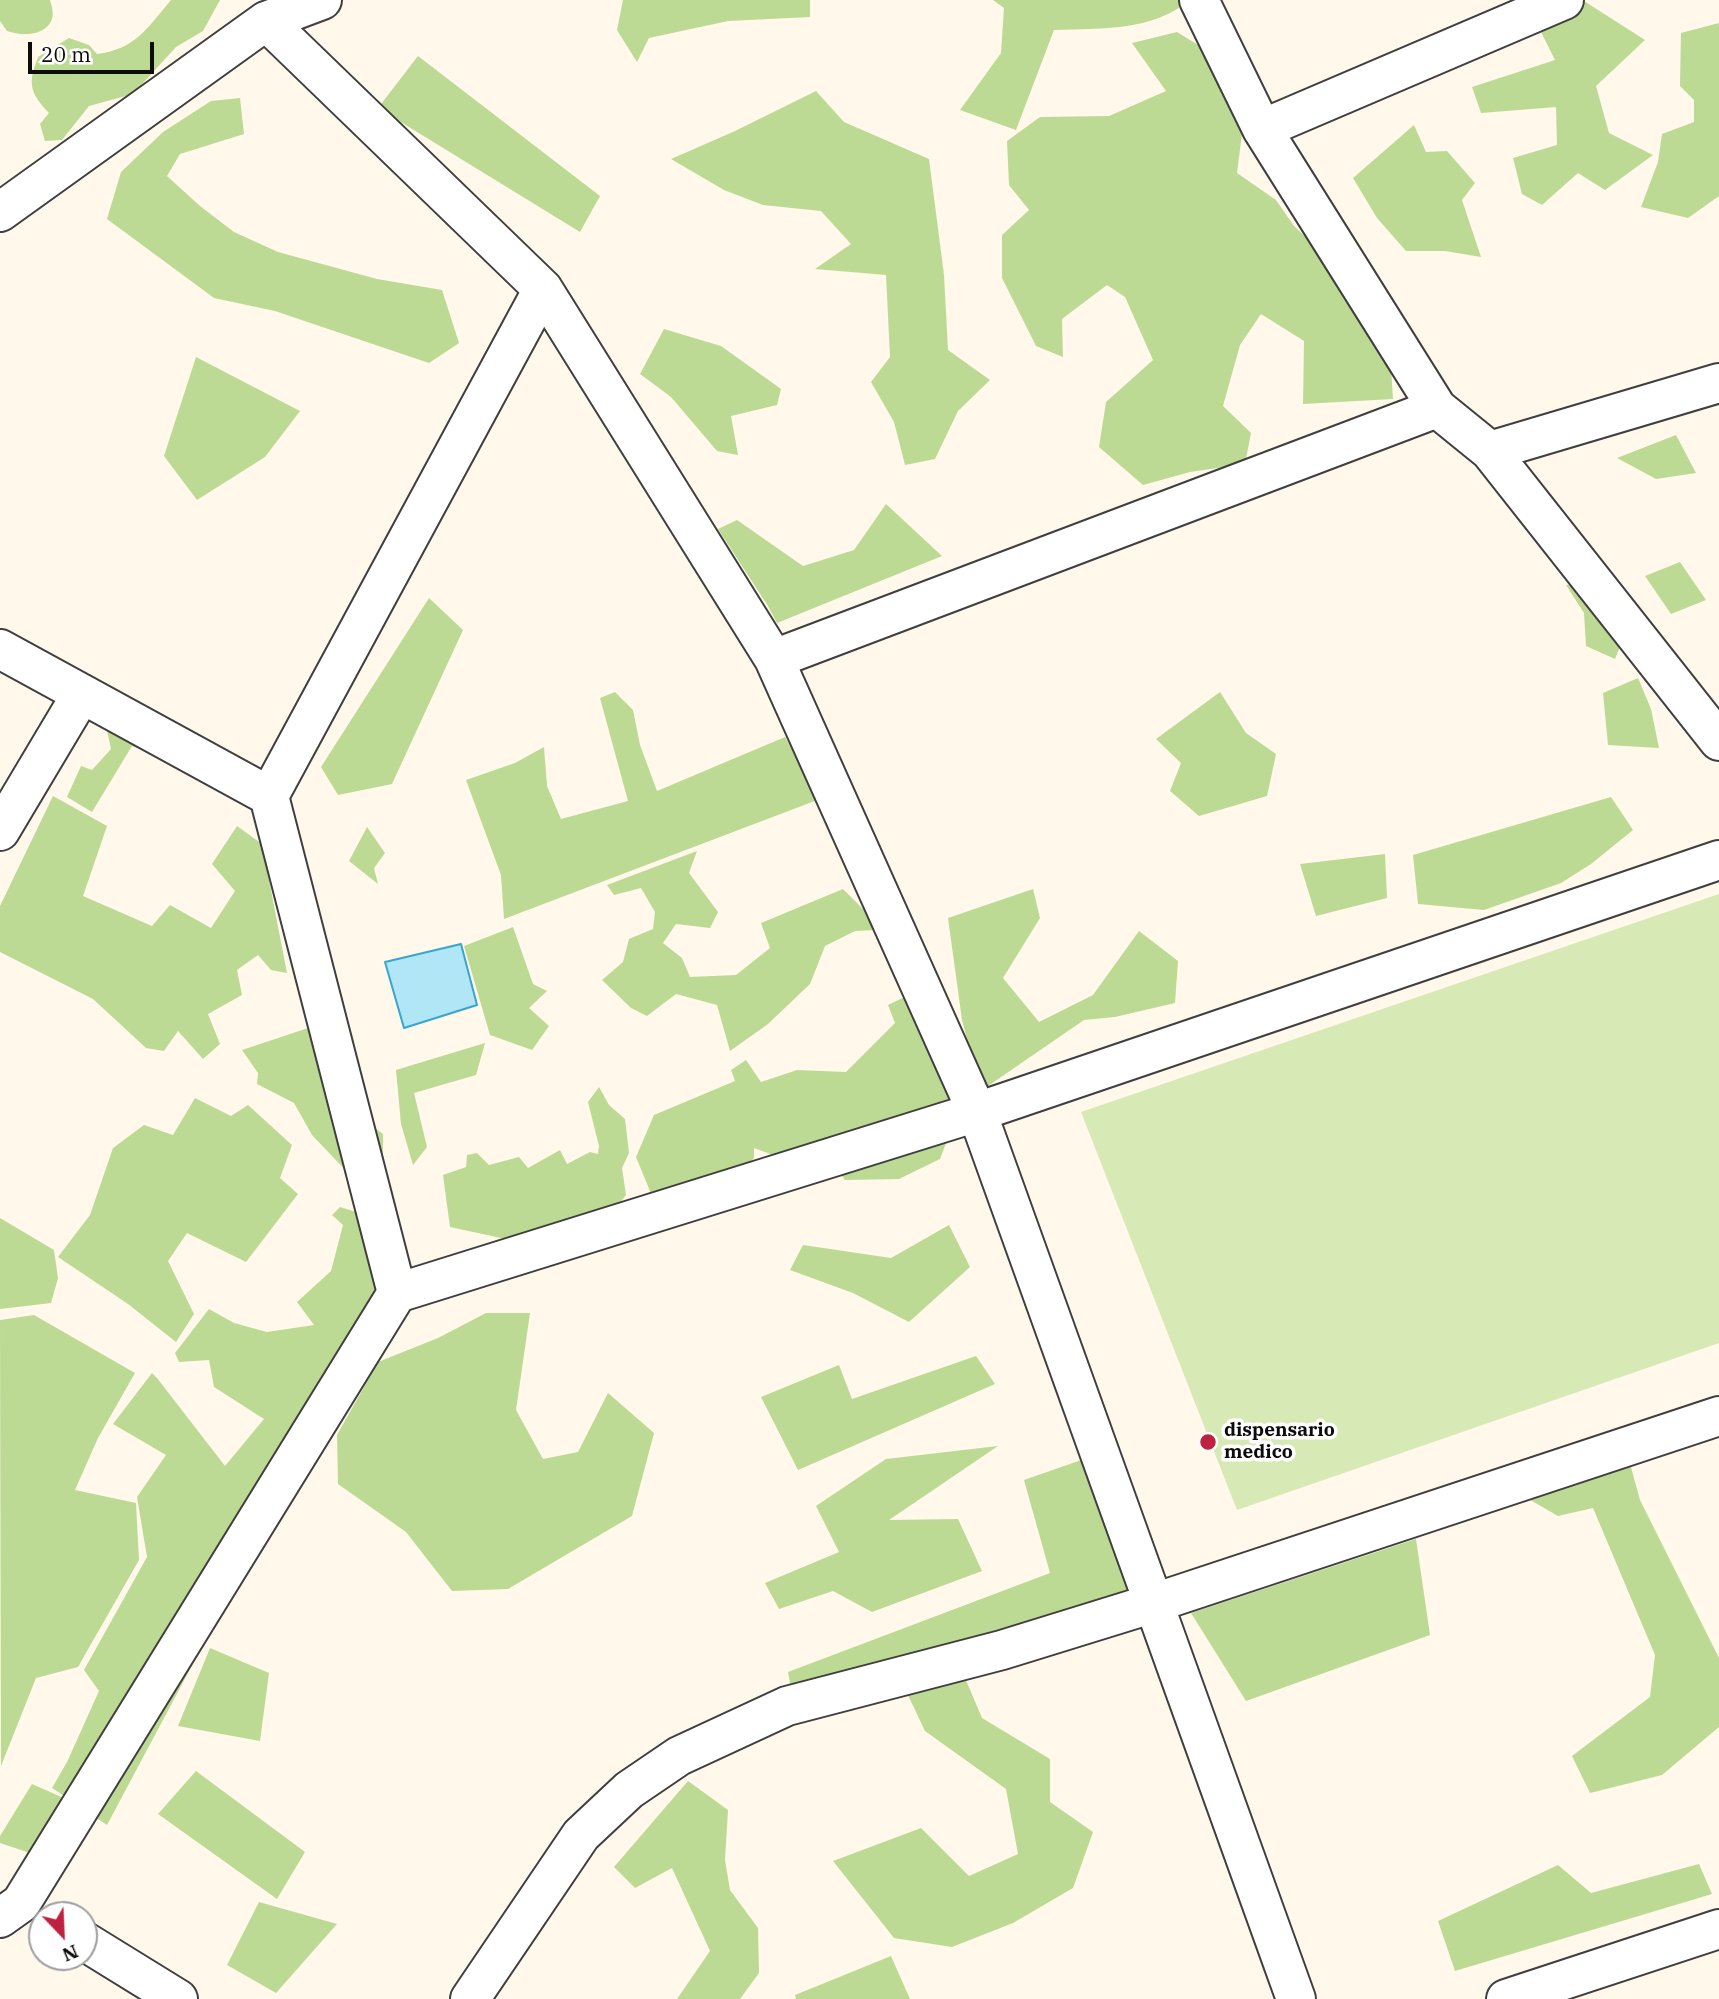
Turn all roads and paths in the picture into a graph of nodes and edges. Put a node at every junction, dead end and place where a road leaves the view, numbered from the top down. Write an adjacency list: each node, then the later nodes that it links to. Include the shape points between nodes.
1 (322, 0): 4 (street)
2 (1199, 0): 5 (street)
3 (1564, 0): 5 (street)
4 (266, 21): 6 (street); 7 (street)
5 (1262, 129): 9 (street)
6 (3, 203)
7 (543, 289): 12 (street); 15 (street)
8 (1719, 383): 10 (street)
9 (1437, 408): 10 (street); 12 (street)
10 (1490, 451): 14 (street)
11 (0, 649): 13 (street)
12 (774, 659): 18 (street)
13 (80, 695): 15 (street); 16 (street)
14 (1719, 741)
15 (269, 796): 19 (street)
16 (0, 831)
17 (1719, 860): 18 (street)
18 (978, 1112): 19 (street); 21 (street)
19 (397, 1293): 22 (street)
20 (1719, 1416): 21 (street)
21 (1154, 1602): 26 (street, via 1002,1650 787,1706 679,1756 629,1790 581,1835); 27 (street)
22 (16, 1905)
23 (1719, 1929): 28 (street)
24 (98, 1950): 25 (street)
25 (178, 1999)
26 (470, 1999)
27 (1296, 1999)
28 (1506, 1999)

